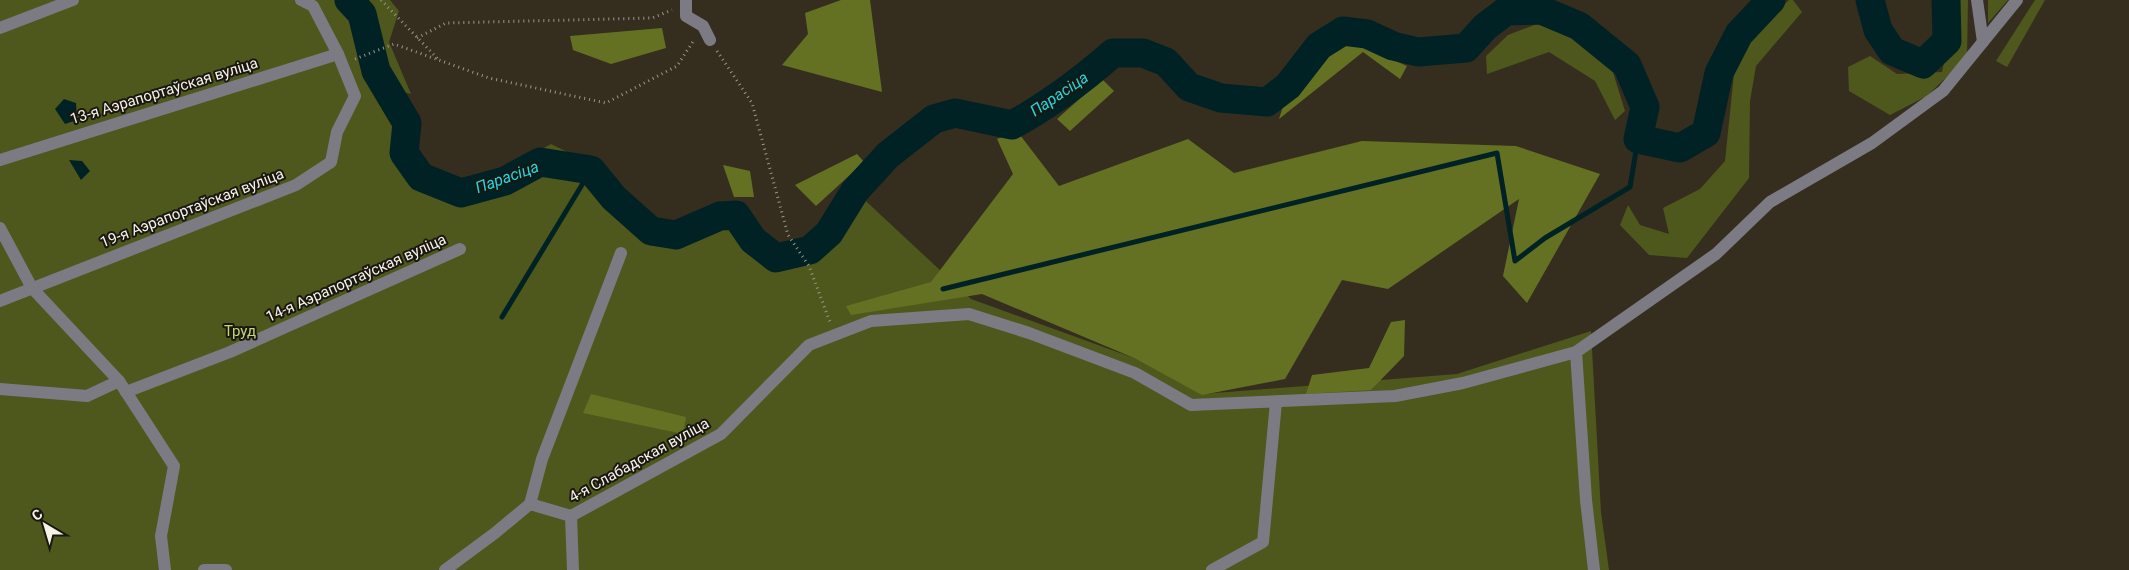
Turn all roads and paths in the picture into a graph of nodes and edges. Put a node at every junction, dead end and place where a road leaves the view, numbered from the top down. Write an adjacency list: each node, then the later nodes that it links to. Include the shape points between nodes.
1 (73, 0): 8 (lane)
2 (301, 0): 12 (lane, 19-я Аэрапортаўская вуліца, via 313,6)
3 (381, 0): 9 (path)
4 (1977, 0): 11 (lane)
5 (2017, 0): 11 (lane, 4-я Слабадская вуліца)
6 (686, 2): 7 (lane, via 686,16); 9 (path, via 652,18 446,23)
7 (703, 26): 10 (lane); 14 (path, via 677,66 606,103 489,78)
8 (0, 28)
9 (417, 38): 14 (path)
10 (710, 40): 21 (path, via 752,103 788,234 809,266)
11 (1982, 42): 22 (lane, 4-я Слабадская вуліца, via 1943,91 1872,142 1770,202 1716,254)
12 (338, 54): 15 (lane, 13-я Аэрапортаўская вуліца); 19 (lane, 19-я Аэрапортаўская вуліца, via 354,96 337,132 331,162 296,185)
13 (357, 60): 14 (path, via 394,44)
14 (438, 60)
15 (0, 160)
16 (0, 228): 19 (lane)
17 (460, 249): 25 (lane, 14-я Аэрапортаўская вуліца, via 230,352)
18 (621, 253): 27 (lane, via 542,459)
19 (32, 288): 20 (lane, 19-я Аэрапортаўская вуліца); 23 (lane)
20 (0, 301)
21 (835, 335): 26 (lane, 4-я Слабадская вуліца, via 871,321 969,314 1135,373 1191,405); 28 (lane, 4-я Слабадская вуліца, via 809,345 721,434)
22 (1576, 352): 26 (lane, 4-я Слабадская вуліца, via 1463,383 1395,396); 35 (lane)
23 (119, 381): 24 (lane, via 87,396); 25 (lane)
24 (0, 390)
25 (126, 392): 29 (lane, via 174,466 161,536)
26 (1276, 402): 34 (lane, via 1263,542)
27 (530, 504): 28 (lane, 4-я Слабадская вуліца); 32 (lane)
28 (570, 516): 33 (lane)
29 (165, 570)
30 (204, 570): 31 (lane)
31 (226, 570)
32 (445, 570)
33 (573, 570)
34 (1212, 570)
35 (1594, 570)

